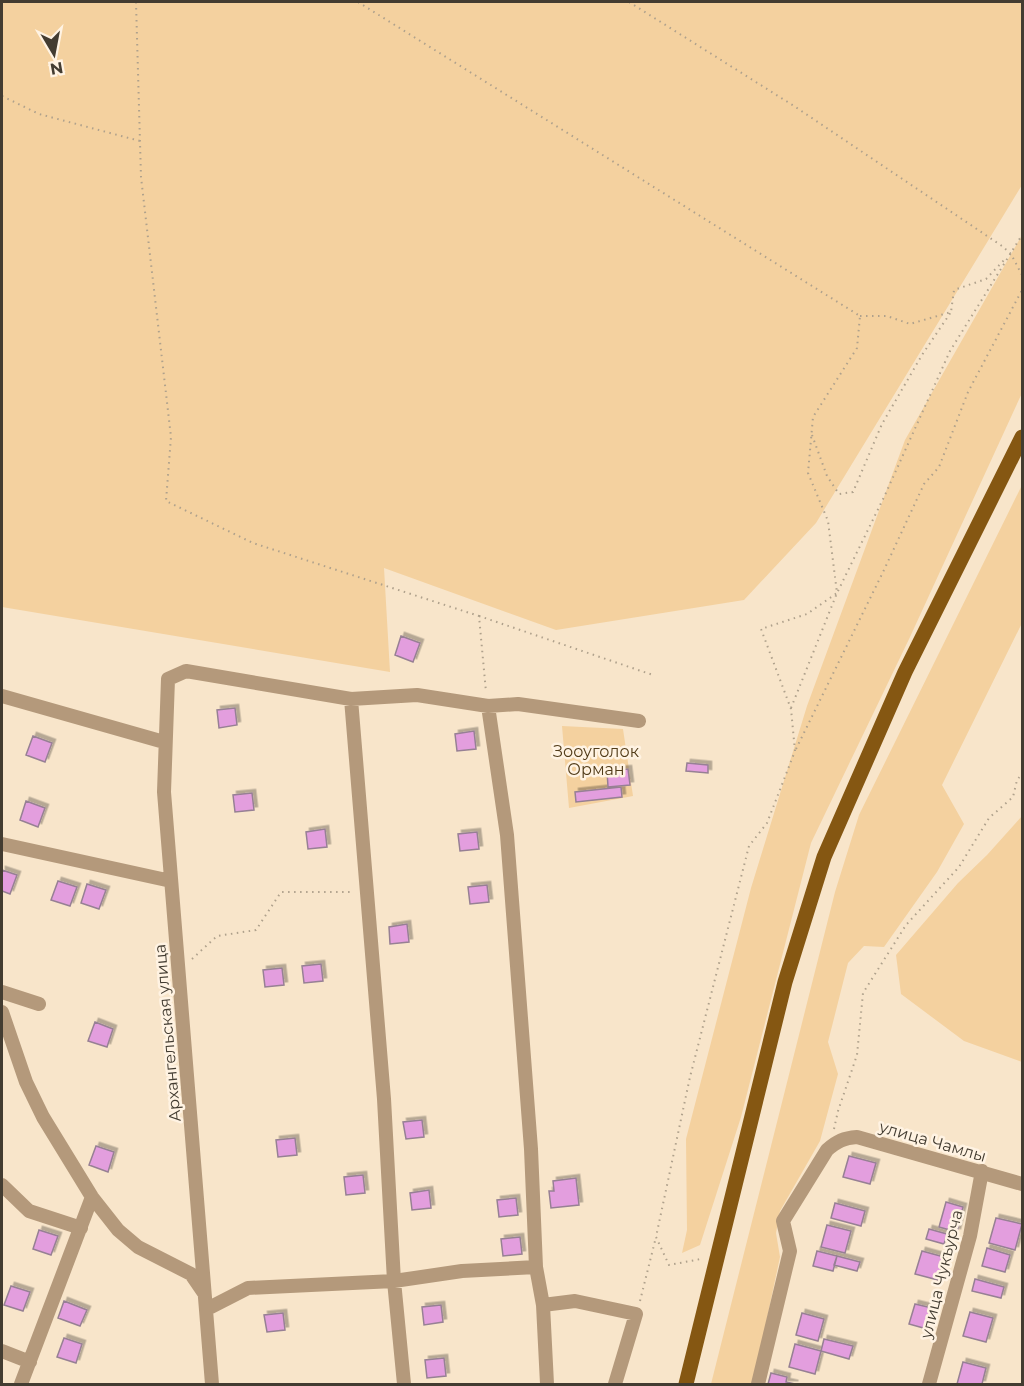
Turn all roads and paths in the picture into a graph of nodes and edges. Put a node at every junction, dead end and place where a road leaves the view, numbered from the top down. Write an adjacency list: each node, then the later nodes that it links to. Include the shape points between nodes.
1 (136, 2): 5 (path)
2 (358, 2): 11 (path)
3 (629, 2): 7 (path, via 804,113)
4 (2, 96): 5 (path, via 39,114)
5 (140, 141): 15 (path, via 171,437 166,501 253,543)
6 (1023, 235): 7 (path)
7 (1011, 254): 8 (path); 10 (path, via 986,279 954,290); 14 (path, via 950,351)
8 (1023, 275)
9 (1023, 290): 23 (path, via 968,393 939,467 924,484)
10 (951, 312): 11 (path, via 910,324 887,316); 12 (path, via 882,424 854,492 839,494 827,476)
11 (860, 316): 12 (path, via 857,348 813,417)
12 (812, 434): 14 (path, via 808,473 828,521)
13 (1023, 437): 39 (main road, via 906,672 824,857 785,982)
14 (837, 593): 20 (path); 20 (path, via 807,614 761,629)
15 (479, 616): 16 (path); 19 (path)
16 (653, 675)
17 (2, 696): 22 (street)
18 (351, 699): 19 (street, via 417,695); 22 (street, Архангельская улица, via 186,671 168,679); 27 (street)
19 (488, 706): 21 (street, via 518,704); 40 (street, via 507,835)
20 (790, 709): 23 (path)
21 (639, 721)
22 (164, 742): 26 (street, Архангельская улица)
23 (795, 751): 38 (path, via 767,823 749,846 690,1077)
24 (1023, 774): 32 (path, via 1017,780 1013,797 989,818 959,867 906,924 863,993 857,1055 834,1126)
25 (2, 844): 26 (street)
26 (171, 881): 28 (street, Архангельская улица)
27 (368, 892): 28 (path, via 281,892 256,930 217,936); 41 (street)
28 (178, 970): 42 (street, Архангельская улица)
29 (2, 992): 30 (street)
30 (39, 1004)
31 (2, 1012): 36 (street, via 26,1082 43,1117)
32 (835, 1143): 33 (street, улица Чамлы, via 857,1137); 54 (street, via 783,1221 790,1251)
33 (982, 1171): 34 (street, улица Чамлы); 55 (street, улица Чукъурча, via 970,1236)
34 (1023, 1184)
35 (2, 1185): 37 (street, via 29,1211)
36 (92, 1197): 37 (street); 42 (street, via 118,1230 138,1247 191,1274)
37 (81, 1228): 47 (street)
38 (656, 1237): 39 (path, via 669,1265 705,1258); 45 (path)
39 (716, 1260): 53 (main road)
40 (536, 1267): 41 (street, via 462,1271); 43 (street)
41 (394, 1281): 44 (street, via 248,1288); 50 (street)
42 (206, 1294): 44 (street, Архангельская улица)
43 (543, 1305): 45 (street, via 575,1301); 51 (street)
44 (207, 1309): 49 (street, Архангельская улица)
45 (636, 1314): 52 (street)
46 (2, 1352): 47 (street)
47 (30, 1362): 48 (street)
48 (21, 1384)
49 (212, 1384)
50 (404, 1384)
51 (547, 1384)
52 (615, 1384)
53 (686, 1384)
54 (758, 1384)
55 (929, 1384)

